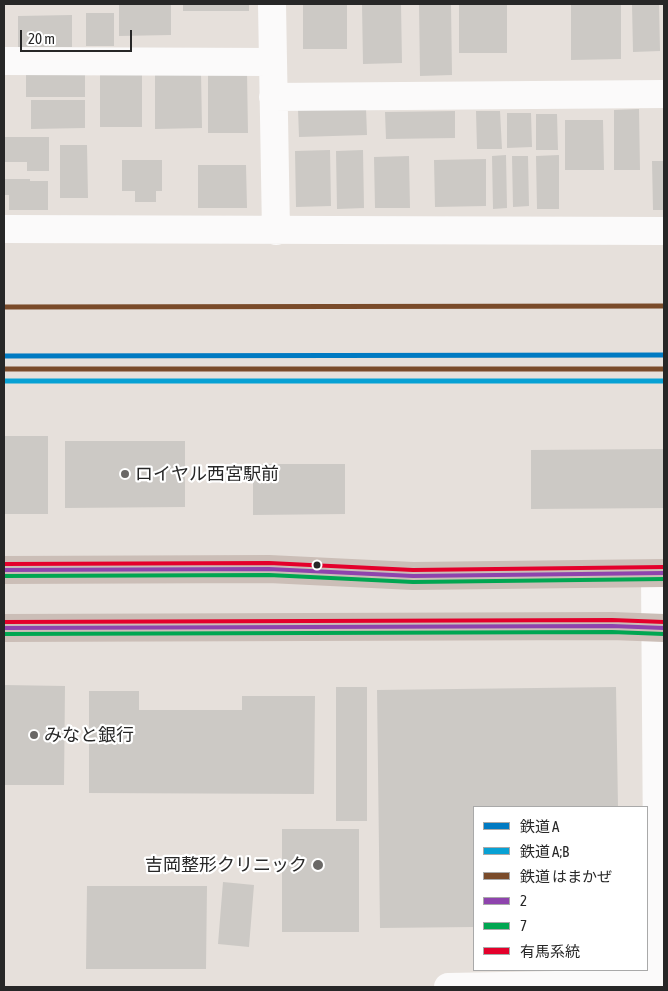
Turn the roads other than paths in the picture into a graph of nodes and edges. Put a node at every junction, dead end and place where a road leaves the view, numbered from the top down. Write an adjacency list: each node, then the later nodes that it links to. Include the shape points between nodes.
1 (272, 4): 3 (street)
2 (4, 61): 3 (street)
3 (273, 62): 5 (street)
4 (664, 94): 5 (street)
5 (273, 97): 7 (street)
6 (4, 230): 7 (street)
7 (276, 231): 8 (street)
8 (664, 231)
9 (4, 570): 10 (highway, via 269,569 412,576)
10 (660, 574): 12 (street)
11 (4, 628): 12 (highway)
12 (660, 628): 13 (street)
13 (660, 985): 14 (street)
14 (448, 987)

